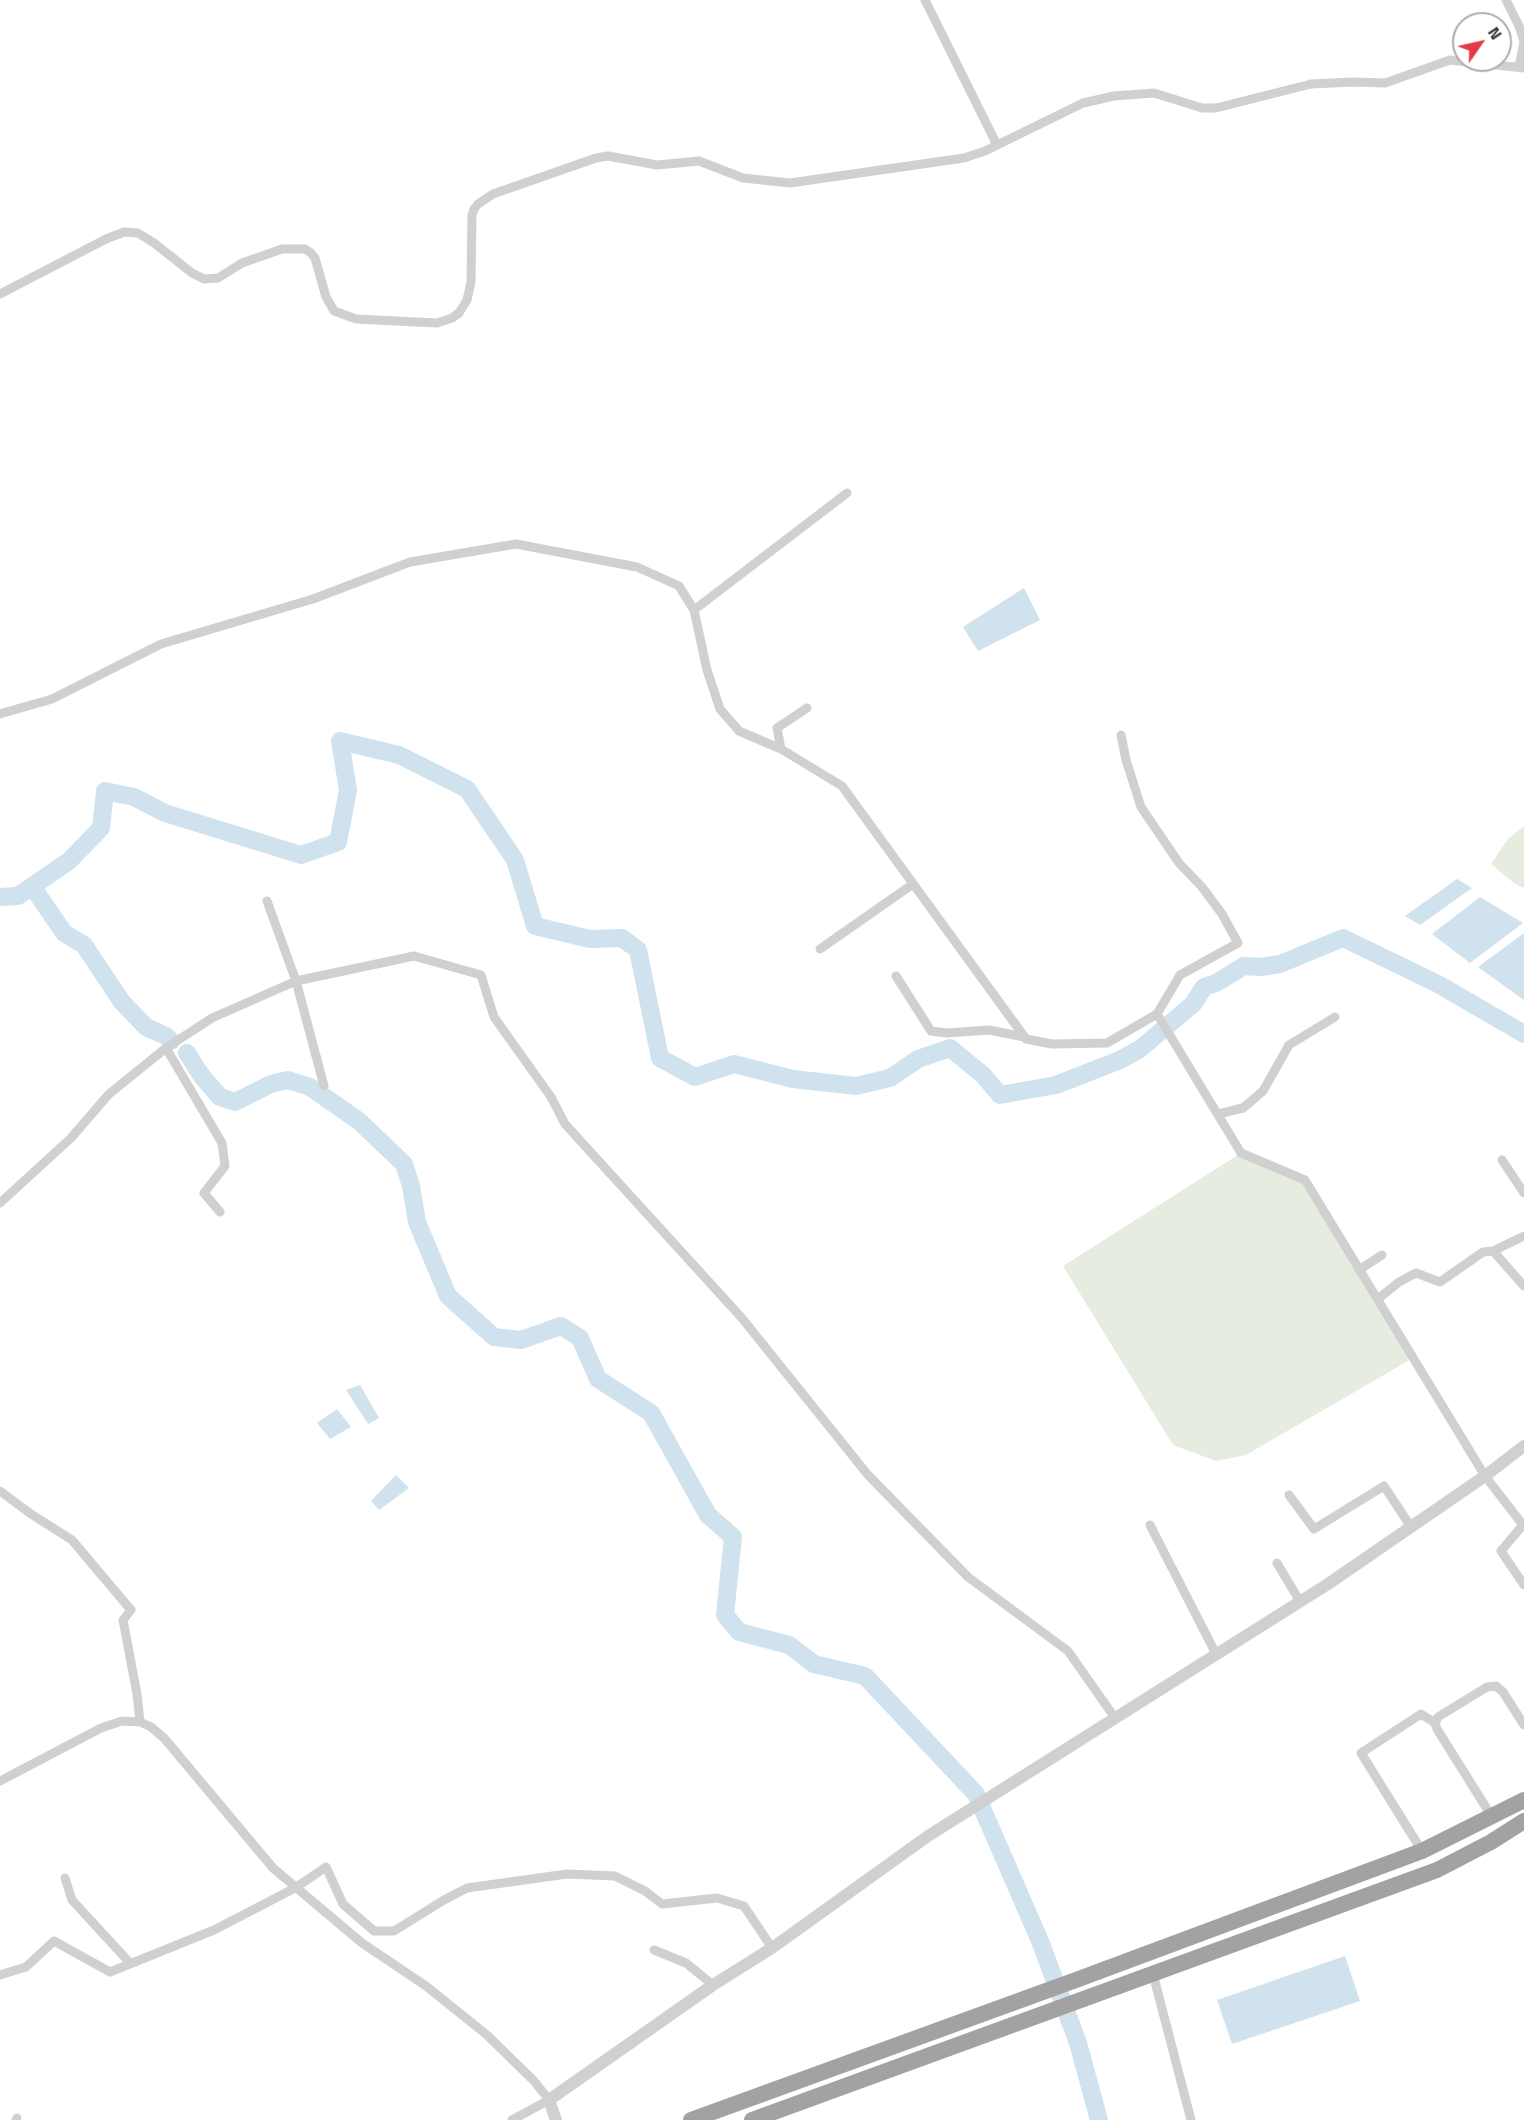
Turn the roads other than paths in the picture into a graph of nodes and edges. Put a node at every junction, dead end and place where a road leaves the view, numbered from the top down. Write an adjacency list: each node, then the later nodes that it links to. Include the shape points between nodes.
1 (925, 0): 4 (street)
2 (1506, 0): 3 (street, via 1524,42)
3 (1522, 67): 4 (street, via 1450,60 1385,82 1311,84 1216,108 1202,108 1154,93 1113,96 1083,103)
4 (997, 145): 5 (street, via 964,158 790,183 743,178 699,161 657,165 608,156 583,162 493,194 474,209 467,300 459,313 437,323 356,319 334,311 315,258 305,249 282,249 242,263 218,278 204,279 138,233 124,232)
5 (0, 294)
6 (847, 493): 7 (street)
7 (694, 610): 9 (street, via 679,586 637,567 516,544 410,562 313,598 161,644 52,699); 11 (street, via 720,709 739,731)
8 (807, 708): 11 (street, via 777,728)
9 (0, 714)
10 (1121, 735): 17 (street, via 1141,807 1179,863 1222,914 1238,943 1180,975)
11 (781, 749): 12 (street, via 842,786)
12 (913, 884): 14 (street); 19 (street)
13 (267, 901): 16 (street)
14 (820, 949)
15 (896, 976): 19 (street, via 931,1031 989,1030)
16 (296, 981): 20 (street, via 212,1018); 21 (street); 43 (street, via 414,956 481,975 494,1017 551,1097 565,1124 741,1317 868,1475 968,1576 1068,1651)
17 (1157, 1015): 19 (street, via 1107,1042 1052,1044); 22 (street)
18 (1335, 1017): 22 (street, via 1289,1045 1263,1091 1243,1108)
19 (1024, 1037)
20 (166, 1048): 25 (street, via 109,1094 70,1138); 26 (street, via 222,1143 225,1166 204,1192)
21 (324, 1086)
22 (1218, 1114): 30 (street, via 1241,1153 1305,1180)
23 (1502, 1160): 24 (street)
24 (1524, 1193)
25 (0, 1203)
26 (220, 1212)
27 (1524, 1236): 28 (street)
28 (1493, 1251): 31 (street); 32 (street, via 1483,1252 1440,1282 1416,1273)
29 (1382, 1255): 30 (street)
30 (1359, 1270): 32 (street)
31 (1524, 1286)
32 (1378, 1299): 34 (street)
33 (1524, 1446): 34 (street)
34 (1485, 1476): 38 (street); 40 (street, via 1523,1525 1501,1551)
35 (0, 1491): 44 (street, via 72,1540 131,1610 123,1620)
36 (1289, 1495): 38 (street, via 1314,1529 1384,1486)
37 (1150, 1525): 42 (street)
38 (1411, 1527): 41 (street)
39 (1277, 1563): 41 (street)
40 (1524, 1585)
41 (1299, 1600): 42 (street)
42 (1216, 1654): 43 (street)
43 (1115, 1718): 54 (street, via 928,1836)
44 (140, 1722): 47 (street, via 122,1721 101,1728); 53 (street, via 164,1738 273,1868)
45 (1435, 1723): 46 (street, via 1438,1717 1487,1687 1496,1686); 49 (street); 51 (street, via 1421,1714 1361,1753)
46 (1524, 1725)
47 (0, 1781)
48 (1524, 1800): 49 (highway)
49 (1492, 1817): 51 (highway)
50 (1524, 1821): 57 (highway, via 1437,1870)
51 (1422, 1851): 63 (highway)
52 (65, 1878): 56 (street, via 72,1900)
53 (295, 1888): 54 (street, via 326,1867 343,1904 374,1932 394,1931 467,1888 567,1874 615,1876 662,1904 717,1898 744,1906); 56 (street, via 214,1930); 60 (street, via 487,2035)
54 (772, 1948): 59 (street)
55 (654, 1950): 59 (street, via 686,1963)
56 (130, 1963): 58 (street, via 110,1972 54,1941 26,1967)
57 (1153, 1974): 64 (highway); 65 (street)
58 (0, 1975)
59 (712, 1985): 60 (street)
60 (549, 2100): 61 (street); 62 (street)
61 (512, 2120)
62 (556, 2120)
63 (691, 2120)
64 (752, 2120)
65 (1191, 2120)

